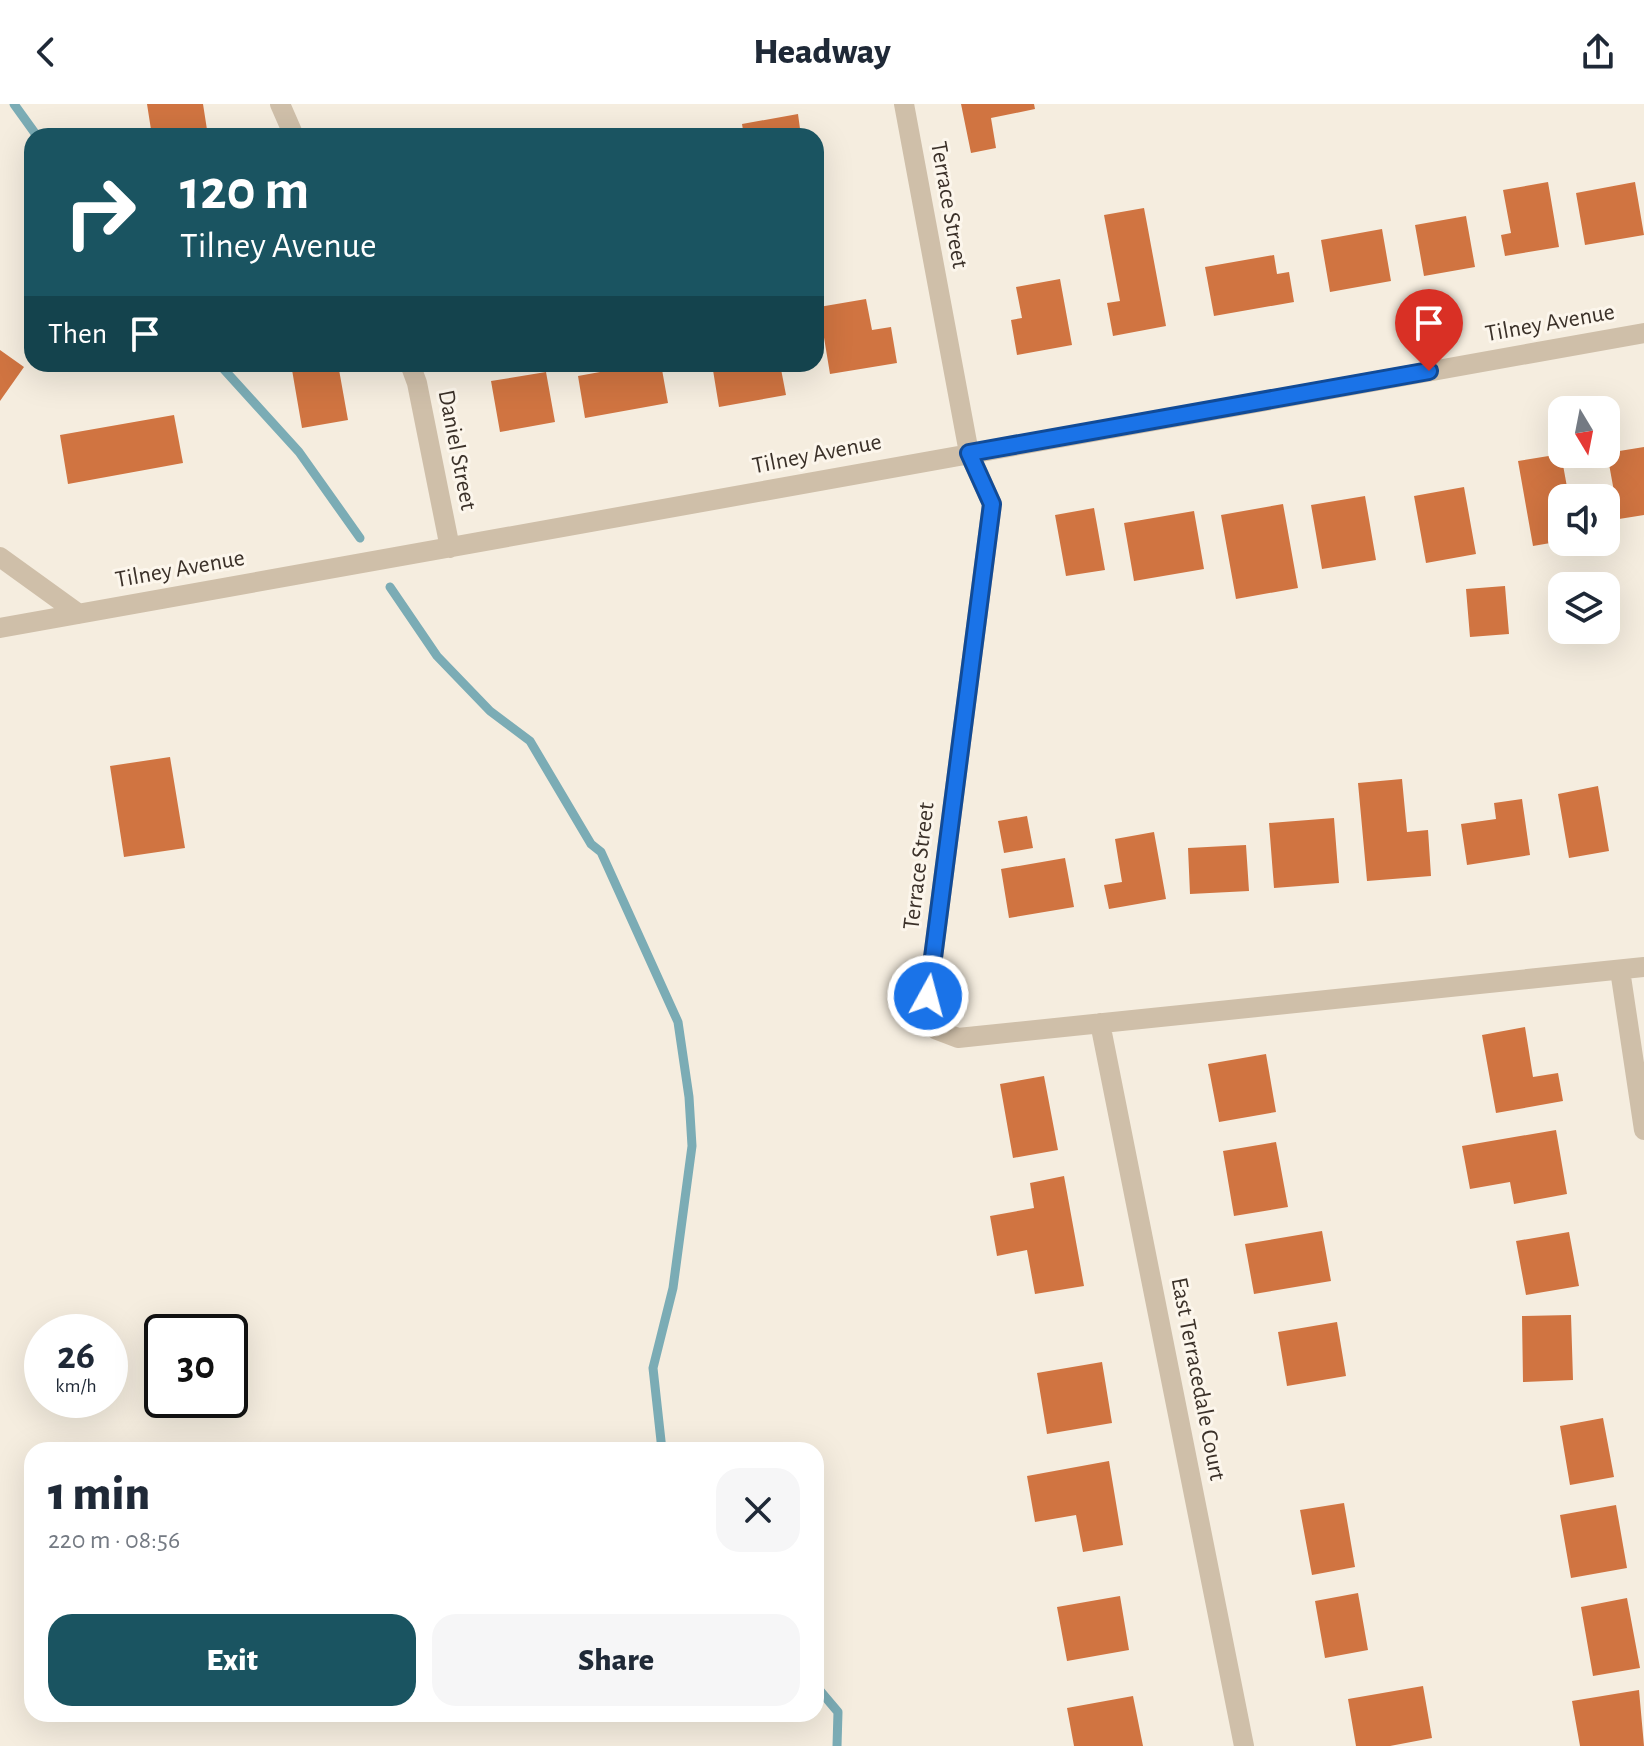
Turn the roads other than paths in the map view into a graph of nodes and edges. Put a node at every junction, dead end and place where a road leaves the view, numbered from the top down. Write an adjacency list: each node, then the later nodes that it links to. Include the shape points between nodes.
1 (280, 104): 3 (street)
2 (904, 104): 6 (street, Terrace Street)
3 (290, 128)
4 (1644, 333): 6 (street, Tilney Avenue)
5 (413, 372): 7 (street, Daniel Street)
6 (969, 453): 7 (street, Tilney Avenue); 13 (street, Terrace Street, via 992,504 928,996 937,1030 958,1038)
7 (450, 548): 9 (street, Tilney Avenue)
8 (0, 557): 9 (street)
9 (79, 614): 10 (street, Tilney Avenue)
10 (0, 628)
11 (1644, 967): 12 (street, Terrace Street)
12 (1620, 970): 13 (street, Terrace Street); 14 (street)
13 (1100, 1023): 15 (street, East Terracedale Court)
14 (1644, 1130)
15 (1244, 1746)

